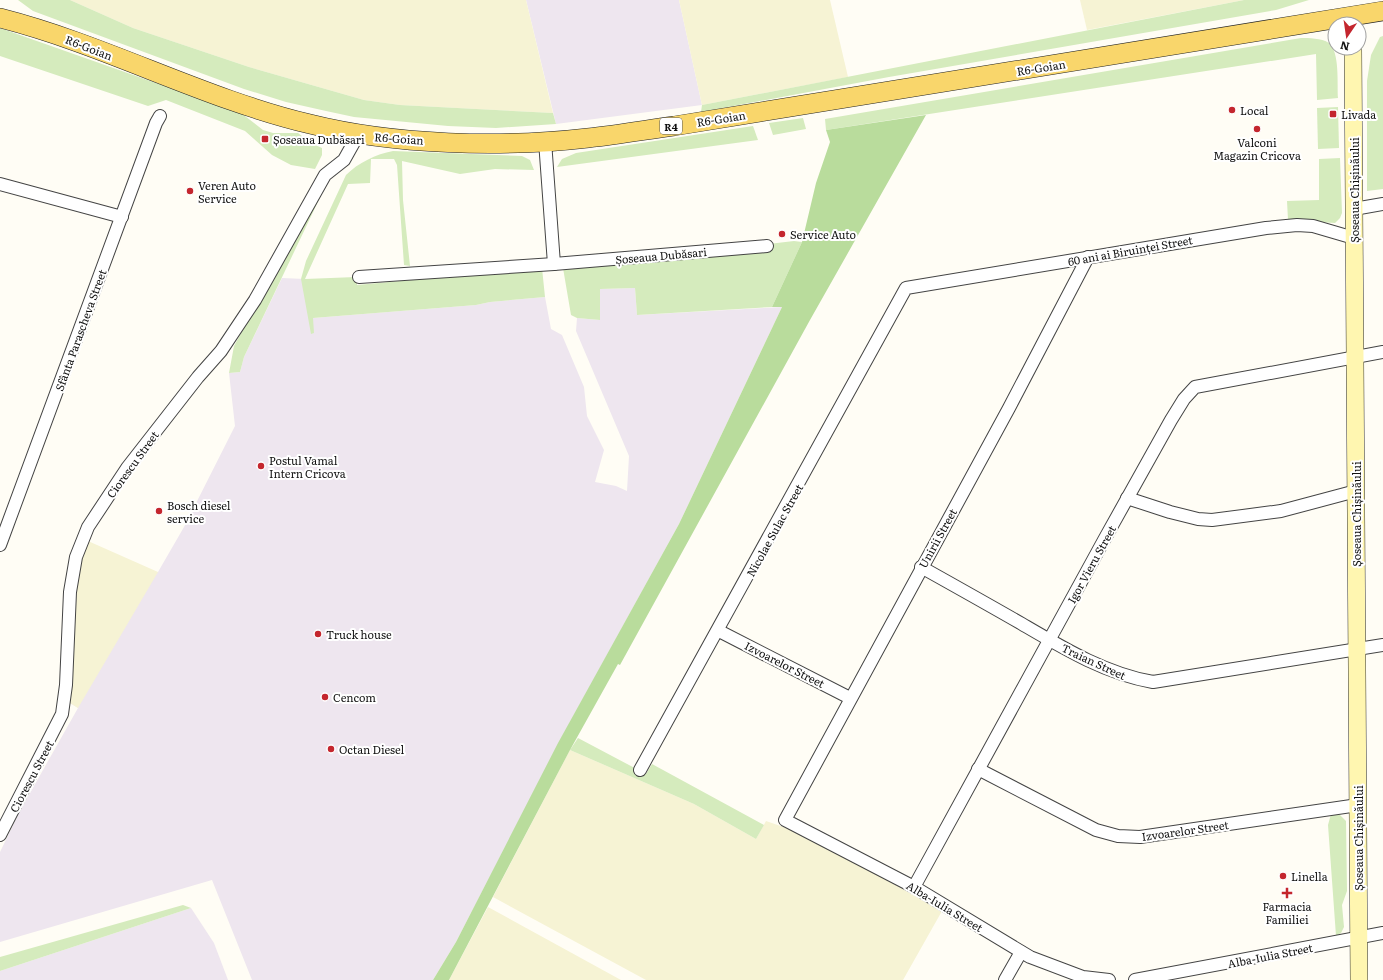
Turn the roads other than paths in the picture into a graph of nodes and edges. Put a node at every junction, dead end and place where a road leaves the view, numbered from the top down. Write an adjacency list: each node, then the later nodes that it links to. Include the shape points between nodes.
1 (1383, 11): 2 (main road, R6-Goian / R4)
2 (1366, 16)
3 (0, 18): 7 (main road, R6-Goian / R4, via 53,34 259,109)
4 (1327, 24): 8 (main road, R6-Goian / R4, via 682,124 587,138)
5 (1353, 56): 11 (street, Șoseaua Chișinăului)
6 (160, 116): 12 (street, Sfânta Parascheva Street)
7 (358, 135): 8 (main road, R6-Goian / R4, via 457,142); 34 (street, Ciorescu Street, via 344,160 325,175 255,300 221,351 127,468 88,527 76,557 70,592 68,663 62,714)
8 (545, 141): 16 (street)
9 (0, 184): 12 (street)
10 (1383, 204): 11 (street)
11 (1354, 209): 13 (street, Șoseaua Chișinăului)
12 (122, 217): 23 (street, Sfânta Parascheva Street)
13 (1354, 238): 15 (street, 60 ani ai Biruinței Street, via 1313,226 1297,225); 20 (street, Șoseaua Chișinăului)
14 (767, 246): 16 (street, Șoseaua Dubăsari)
15 (1088, 257): 18 (street, 60 ani ai Biruinței Street); 24 (street, Unirii Street)
16 (554, 264): 17 (street, Șoseaua Dubăsari)
17 (359, 277)
18 (906, 288): 25 (street, Nicolae Sulac Street)
19 (1383, 352): 20 (street, Igor Vieru Street)
20 (1355, 356): 21 (street, Șoseaua Chișinăului); 22 (street, Igor Vieru Street, via 1195,387 1184,399)
21 (1356, 491): 22 (street, via 1281,511 1212,520 1170,512); 28 (street, Șoseaua Chișinăului)
22 (1127, 498): 26 (street, Igor Vieru Street)
23 (0, 545)
24 (921, 567): 26 (street, Traian Street); 29 (street, Unirii Street)
25 (719, 631): 29 (street, Izvoarelor Street); 31 (street, Nicolae Sulac Street)
26 (1049, 640): 28 (street, Traian Street, via 1106,668 1132,678 1153,682); 30 (street, Igor Vieru Street)
27 (1383, 645): 28 (street, Traian Street)
28 (1357, 651): 32 (street, Șoseaua Chișinăului)
29 (850, 698): 33 (street, Unirii Street)
30 (978, 769): 32 (street, Izvoarelor Street, via 1096,830 1118,836 1140,837); 35 (street, Igor Vieru Street)
31 (640, 770)
32 (1358, 805): 37 (street, Șoseaua Chișinăului)
33 (785, 820): 35 (street, Alba-Iulia Street)
34 (0, 834)
35 (914, 887): 38 (street, Alba-Iulia Street)
36 (1383, 933): 37 (street, Alba-Iulia Street)
37 (1359, 938): 41 (street, Alba-Iulia Street); 42 (street, Șoseaua Chișinăului)
38 (1021, 952): 39 (street); 40 (street, Alba-Iulia Street, via 1064,971 1083,977)
39 (1005, 980)
40 (1109, 980)
41 (1135, 980)
42 (1359, 980)

